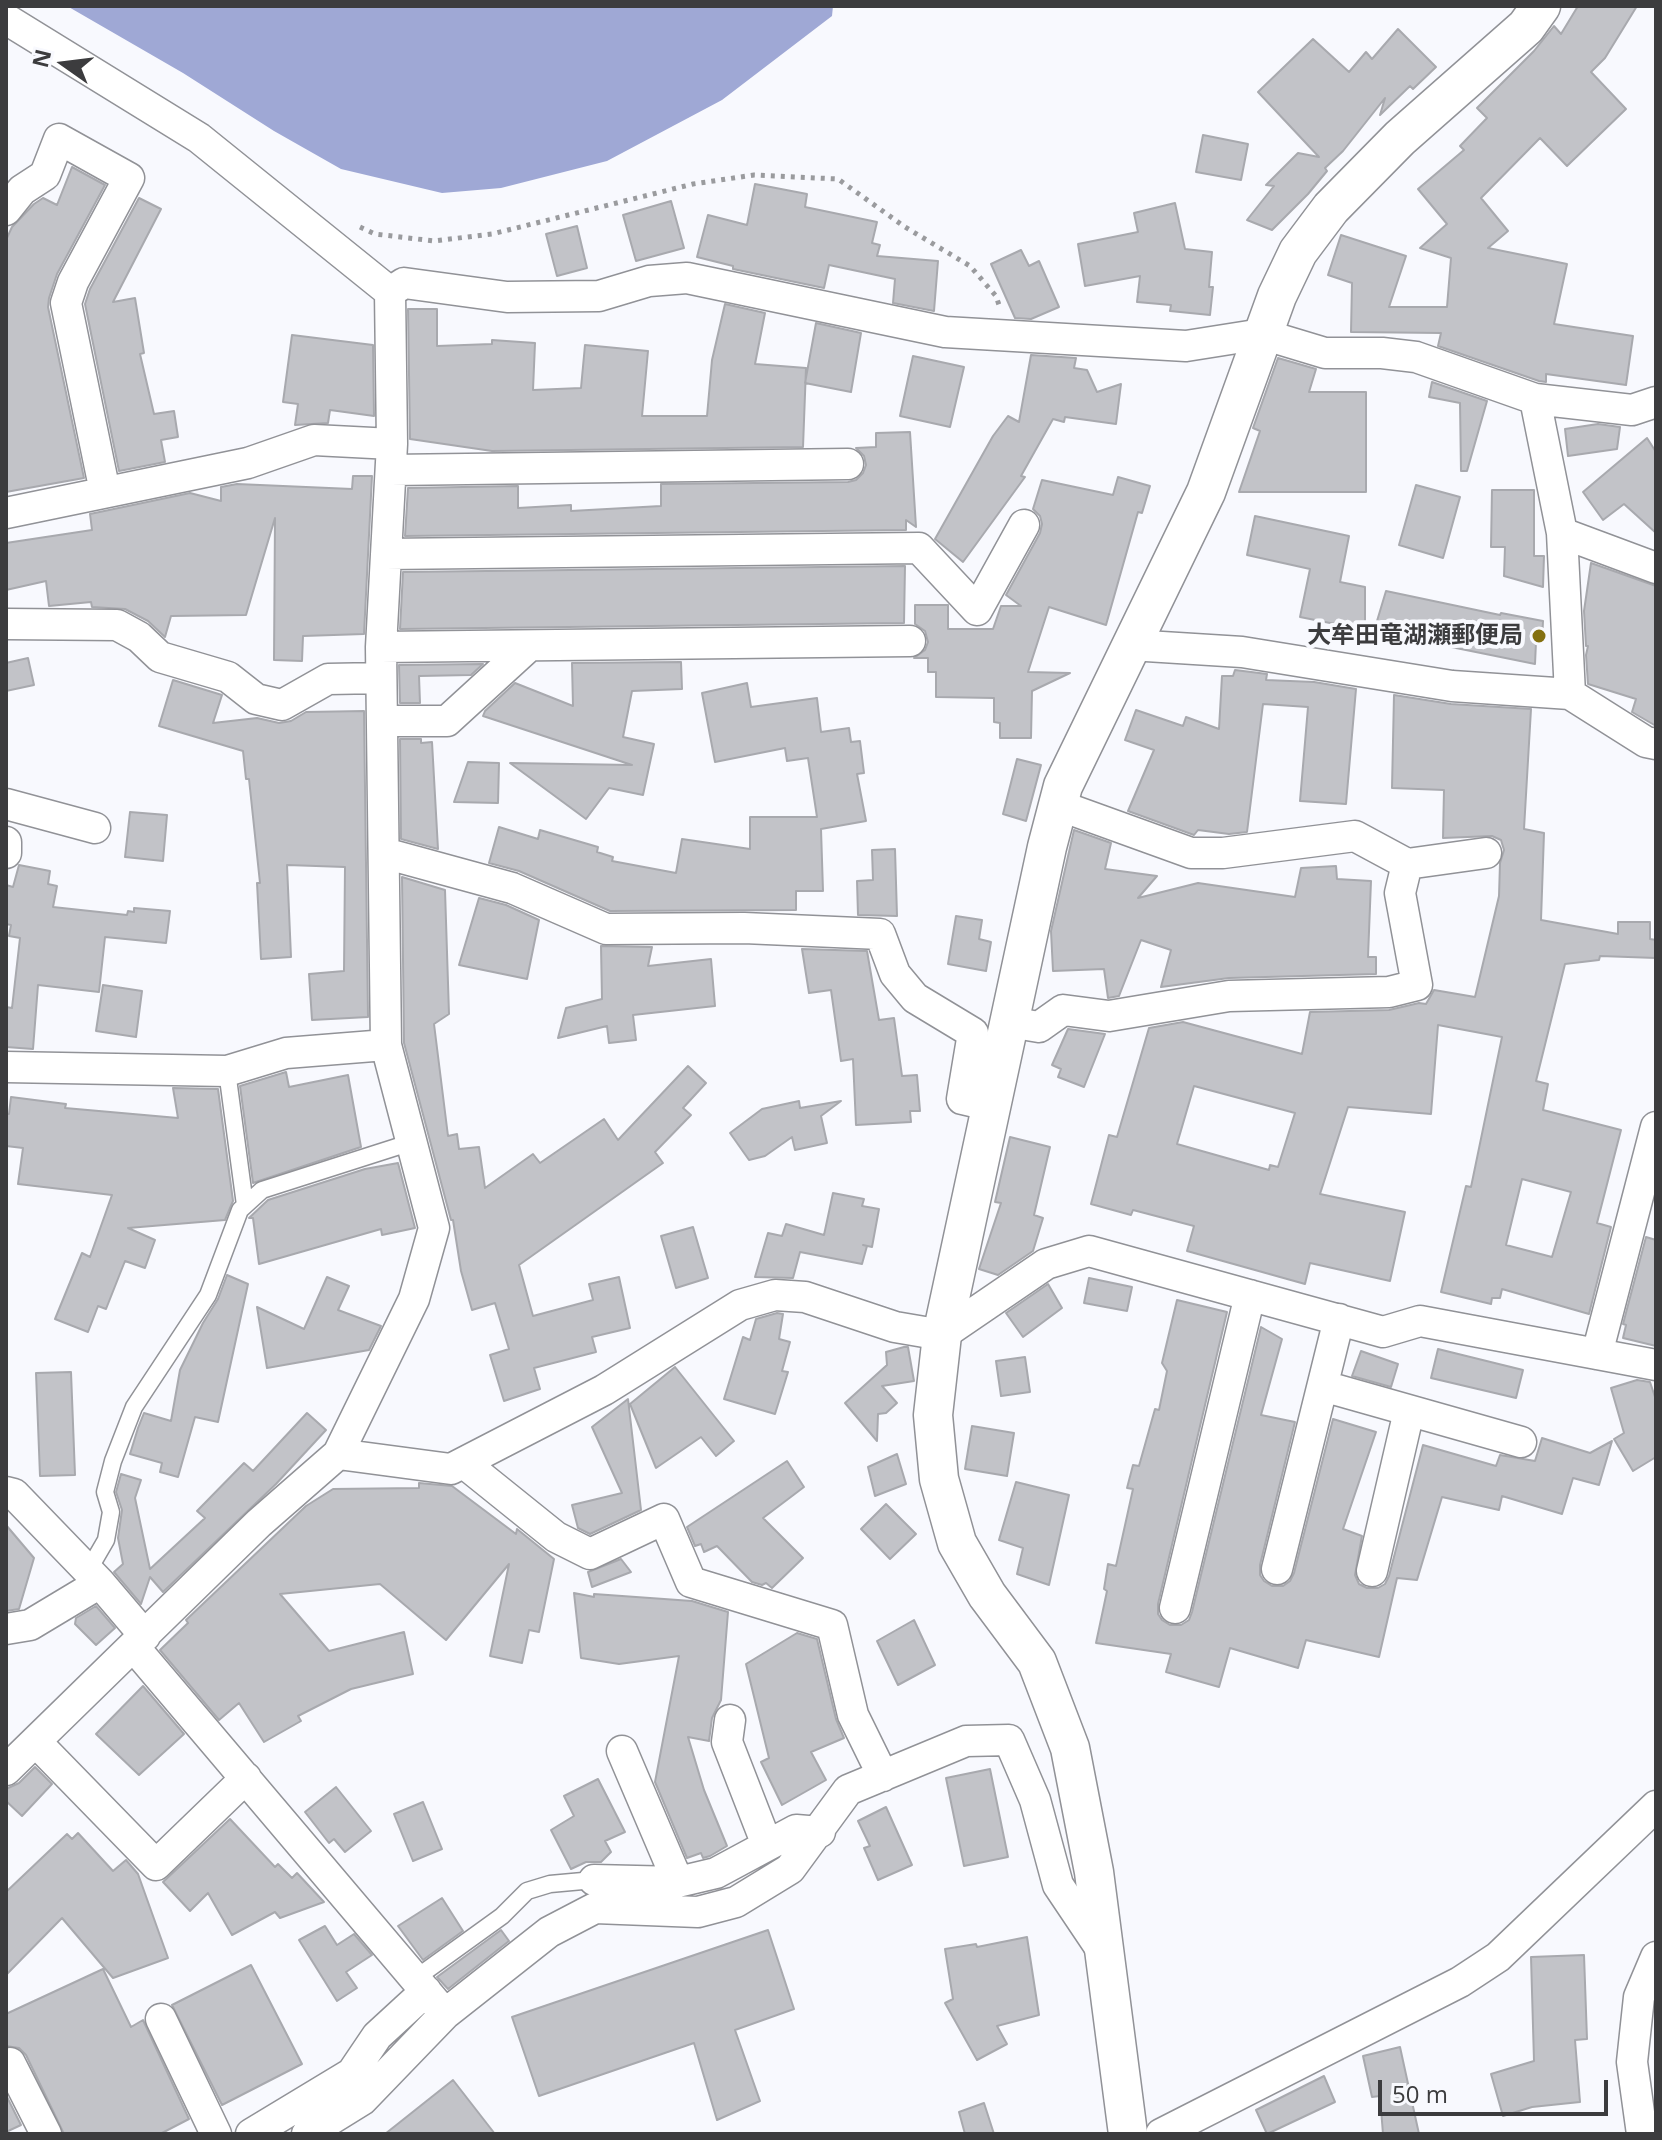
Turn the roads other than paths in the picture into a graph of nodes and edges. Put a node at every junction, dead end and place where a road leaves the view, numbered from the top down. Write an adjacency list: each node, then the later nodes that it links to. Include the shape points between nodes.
1 (1541, 6): 5 (street, via 1526,27 1400,138 1331,208 1298,252)
2 (6, 19): 4 (street, via 199,138)
3 (6, 210): 10 (street, via 22,190 45,175 59,139 129,178 66,303)
4 (390, 292): 5 (street, via 404,283 507,297 599,296 649,281 687,278 945,332 1186,346); 8 (street)
5 (1262, 334): 6 (street, via 1325,353 1416,357); 18 (street, via 1206,492)
6 (1535, 399): 7 (street, via 1632,410); 13 (street)
7 (1656, 402)
8 (392, 457): 9 (street); 10 (street, via 314,440 248,463); 14 (street)
9 (848, 464)
10 (105, 492): 11 (street)
11 (6, 513)
12 (1024, 525): 14 (street, via 977,610 919,548)
13 (1562, 533): 15 (street); 22 (street)
14 (386, 554): 20 (street)
15 (1656, 568)
16 (6, 624): 21 (street, via 117,625 160,657 228,677 256,699 282,705 328,679)
17 (910, 641): 19 (street)
18 (1130, 645): 22 (street, via 1242,652 1452,686); 26 (street)
19 (529, 646): 20 (street); 23 (street, via 447,721)
20 (381, 647): 21 (street)
21 (381, 678): 23 (street)
22 (1570, 694): 24 (street)
23 (382, 721): 30 (street)
24 (1656, 744)
25 (6, 804): 27 (street)
26 (1058, 805): 32 (street, via 1191,853 1355,836); 33 (street)
27 (95, 828)
28 (6, 842): 29 (street)
29 (6, 853)
30 (384, 853): 34 (street); 37 (street, via 512,888 606,929 880,934 895,974 915,998 973,1033 962,1099)
31 (1486, 853): 32 (street)
32 (1407, 864): 33 (street, via 1400,893 1417,985 1389,992 1229,996 1109,1016 1063,1010 1039,1027)
33 (1009, 1022): 37 (street)
34 (386, 1045): 36 (street, via 286,1053); 39 (street)
35 (6, 1067): 36 (street)
36 (227, 1071): 40 (lane)
37 (992, 1106): 43 (street)
38 (1656, 1127): 44 (street)
39 (412, 1142): 40 (lane, via 262,1190); 49 (street, via 434,1228 414,1299)
40 (245, 1205): 54 (lane, via 208,1295 134,1407 105,1492 111,1512)
41 (1250, 1295): 42 (street); 43 (street, via 1089,1251 1046,1264); 55 (street)
42 (1339, 1319): 44 (street, via 1383,1332 1420,1321); 46 (street)
43 (942, 1335): 50 (street, via 895,1327 805,1297 775,1295 740,1305 604,1390); 69 (street, via 933,1415 939,1479 957,1543 987,1595 1037,1662 1070,1748)
44 (1597, 1354): 45 (street)
45 (1656, 1365)
46 (1323, 1386): 47 (street); 52 (street)
47 (1409, 1411): 48 (street); 53 (street)
48 (1521, 1442)
49 (338, 1454): 50 (street, via 451,1469); 57 (street, via 259,1523)
50 (464, 1463): 62 (street, via 556,1537 590,1554 664,1519 691,1582 832,1625 853,1715)
51 (6, 1492): 54 (street, via 14,1494)
52 (1277, 1569)
53 (1372, 1571)
54 (94, 1577): 56 (street, via 30,1625); 57 (street)
55 (1175, 1608)
56 (6, 1629)
57 (140, 1641): 59 (street); 63 (street)
58 (730, 1720): 66 (street, via 727,1742)
59 (36, 1742): 61 (street); 63 (street, via 156,1865)
60 (622, 1751): 68 (street)
61 (6, 1770)
62 (883, 1776): 65 (street, via 848,1790); 69 (street, via 966,1741 1009,1740 1035,1800 1058,1885)
63 (246, 1778): 71 (street)
64 (1656, 1806): 79 (street, via 1498,1957 1460,1982)
65 (820, 1832): 66 (street, via 796,1830); 71 (street, via 790,1869 736,1902 698,1912 595,1908)
66 (767, 1845): 68 (street, via 716,1873)
67 (594, 1880): 68 (street); 71 (lane, via 527,1891)
68 (678, 1882)
69 (1104, 1953): 78 (street)
70 (1656, 1957): 80 (street, via 1639,1997 1632,2062)
71 (429, 1994): 76 (street, via 377,2036 352,2073); 77 (street, via 362,2100)
72 (161, 2019): 75 (street)
73 (10, 2063): 74 (street)
74 (46, 2134)
75 (216, 2134)
76 (251, 2134)
77 (307, 2134)
78 (1128, 2134)
79 (1161, 2134)
80 (1642, 2134)

